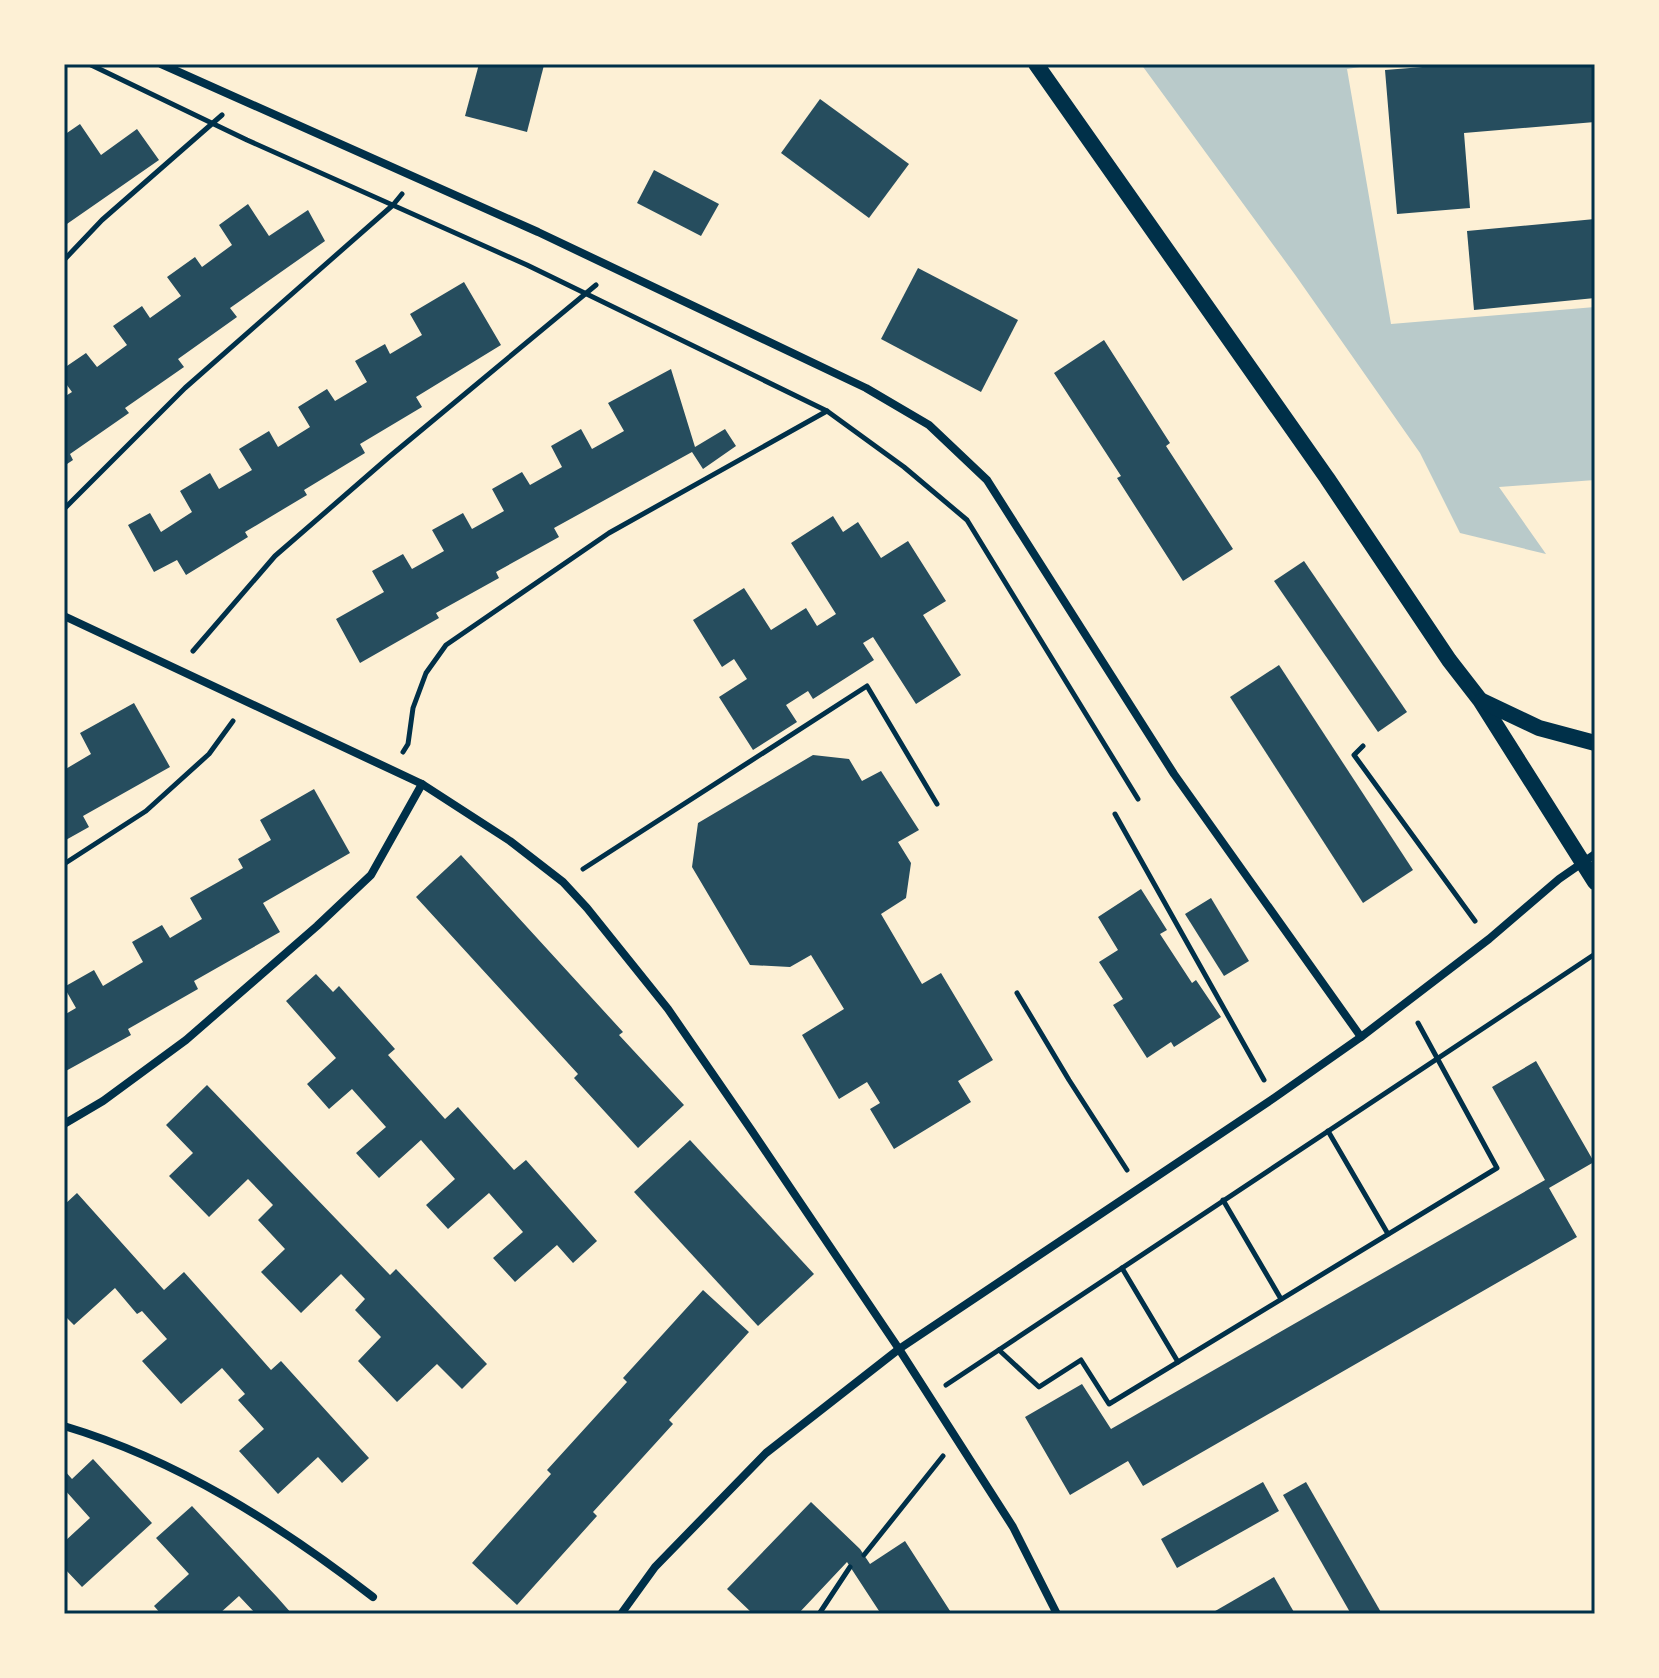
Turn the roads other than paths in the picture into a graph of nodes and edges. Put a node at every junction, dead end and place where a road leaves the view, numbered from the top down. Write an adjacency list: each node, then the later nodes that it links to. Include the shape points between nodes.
1 (161, 64): 9 (street, via 612,267 866,388 929,425 987,480 1174,774)
2 (1036, 64): 4 (main road)
3 (64, 616): 6 (street)
4 (1480, 700): 5 (main road, via 1539,728); 7 (main road)
5 (1595, 743)
6 (422, 784): 10 (street, via 371,875 328,916 186,1040); 11 (street, via 510,841 587,908 668,1009)
7 (1589, 859): 8 (main road); 9 (street)
8 (1595, 882)
9 (1361, 1037): 11 (street)
10 (64, 1124)
11 (899, 1349): 14 (street, via 766,1453 655,1567); 15 (street, via 1013,1527)
12 (64, 1426): 13 (street, via 221,1492)
13 (373, 1597)
14 (621, 1614)
15 (1057, 1614)

